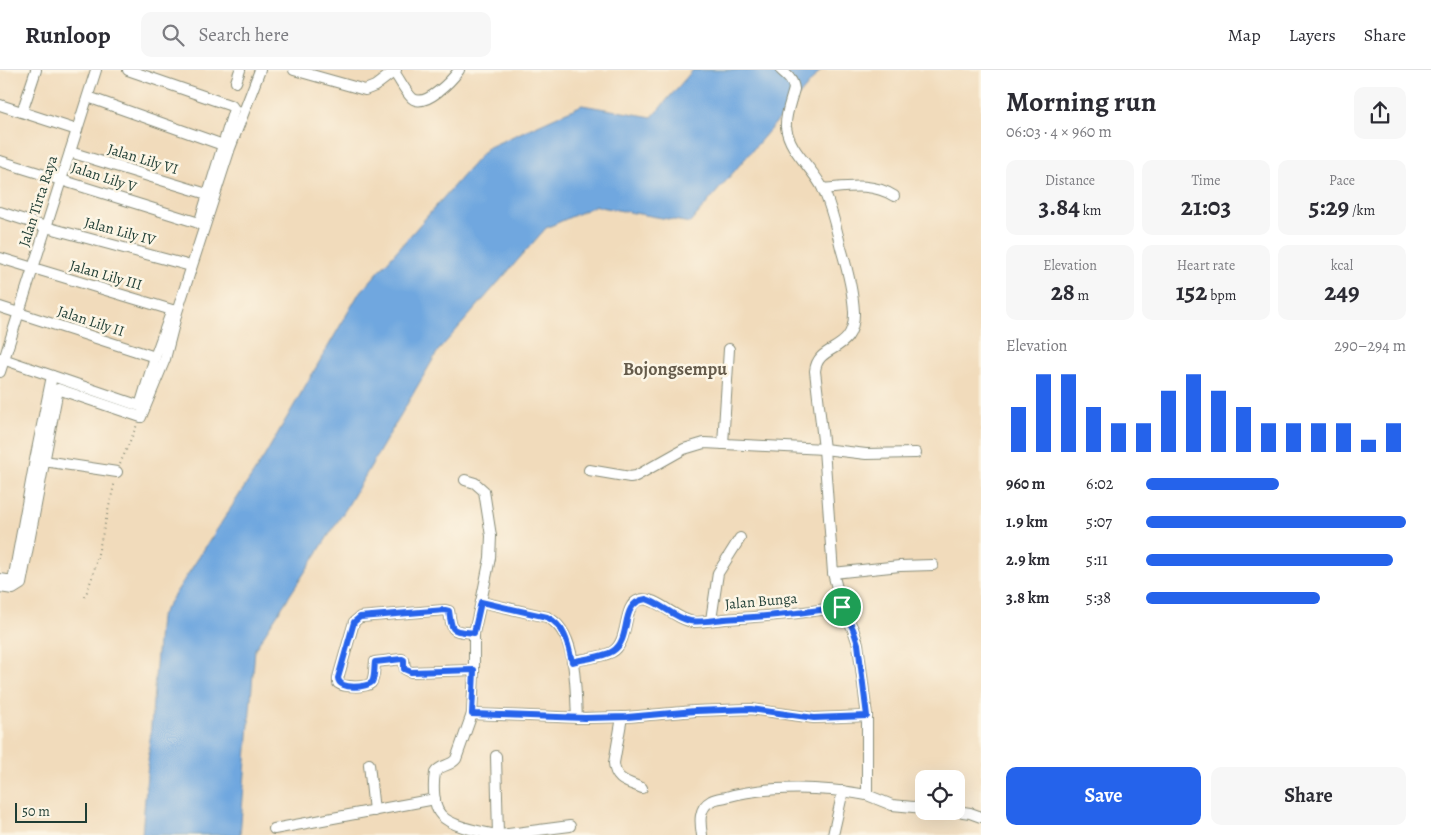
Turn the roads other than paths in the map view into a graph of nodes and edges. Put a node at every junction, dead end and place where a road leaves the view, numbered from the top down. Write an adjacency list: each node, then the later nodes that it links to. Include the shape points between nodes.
1 (36, 70): 13 (street)
2 (96, 70): 11 (street, Jalan Tirta Raya)
3 (128, 70): 15 (street, via 232,106 234,109)
4 (240, 70): 10 (street)
5 (260, 70): 39 (street, via 230,148 165,359 141,417 58,389)
6 (294, 70): 9 (street, via 365,90)
7 (459, 70): 9 (street, via 423,101 413,98)
8 (781, 70): 19 (street, via 791,80 794,89 786,121 788,133)
9 (395, 71)
10 (236, 82)
11 (88, 97): 14 (street, Jalan Tirta Raya); 15 (street)
12 (0, 105): 13 (street)
13 (22, 112): 14 (street)
14 (77, 130): 16 (street, Jalan Tirta Raya)
15 (223, 145): 20 (street)
16 (70, 152): 18 (street, Jalan Tirta Raya); 20 (street, Jalan Lily VI)
17 (0, 161): 18 (street, Jalan Lily V)
18 (61, 179): 23 (street, Jalan Lily V); 24 (street, Jalan Tirta Raya)
19 (823, 189): 21 (street, via 871,186); 37 (street, via 850,280 854,311 853,329 848,339 823,355 816,366)
20 (207, 194): 23 (street)
21 (894, 196)
22 (0, 212): 24 (street, Jalan Lily IV)
23 (199, 223): 26 (street)
24 (46, 227): 26 (street, Jalan Lily IV); 27 (street, Jalan Tirta Raya)
25 (0, 258): 27 (street, Jalan Lily III)
26 (186, 265): 29 (street)
27 (32, 268): 29 (street, Jalan Lily III); 30 (street, Jalan Tirta Raya)
28 (0, 307): 30 (street, Jalan Lily II)
29 (172, 310): 32 (street)
30 (18, 313): 32 (street, Jalan Lily II); 33 (street, Jalan Tirta Raya)
31 (729, 348): 36 (street)
32 (155, 357): 35 (street, via 140,406)
33 (2, 359): 34 (street, Jalan Tirta Raya); 35 (street)
34 (0, 372)
35 (52, 376): 46 (street, via 13,581)
36 (723, 444): 37 (street); 40 (street, via 694,444 636,476)
37 (824, 449): 38 (street, via 866,454); 45 (street)
38 (916, 453)
39 (44, 461): 41 (street); 47 (street, via 21,584 13,588)
40 (589, 470)
41 (117, 472)
42 (465, 480): 48 (street, via 476,483 484,491 491,536)
43 (740, 538): 50 (street, Jalan Bunga, via 718,573)
44 (933, 565): 45 (street)
45 (833, 573): 49 (street)
46 (0, 579)
47 (0, 587)
48 (481, 602): 51 (street); 52 (street, via 556,621 567,639)
49 (842, 607): 50 (street, Jalan Bunga); 55 (street, via 858,644)
50 (711, 620): 52 (street, Jalan Bunga, via 691,621 654,602 637,600 631,606 621,644 612,652)
51 (474, 633): 53 (street); 53 (street, via 451,628 449,611 445,610 360,617 354,622 338,683 367,685 373,680 375,662 402,659 404,669 411,672)
52 (572, 662): 57 (street)
53 (474, 670): 54 (street)
54 (472, 714): 57 (street); 63 (street, via 456,759 435,773)
55 (867, 716): 56 (street, via 814,718 751,709); 62 (street)
56 (622, 717): 57 (street); 60 (street, via 615,771 620,778)
57 (577, 718)
58 (496, 756): 71 (street)
59 (369, 764): 65 (street)
60 (642, 788)
61 (843, 791): 62 (street); 72 (street, via 763,790 711,801 700,816); 73 (street)
62 (867, 795): 64 (street, via 892,805)
63 (435, 799): 65 (street); 70 (street, via 441,815)
64 (915, 807)
65 (374, 811): 69 (street)
66 (965, 812): 67 (street)
67 (981, 817)
68 (570, 826): 71 (street)
69 (274, 829)
70 (462, 830): 71 (street)
71 (498, 835)
72 (702, 835)
73 (833, 835)

